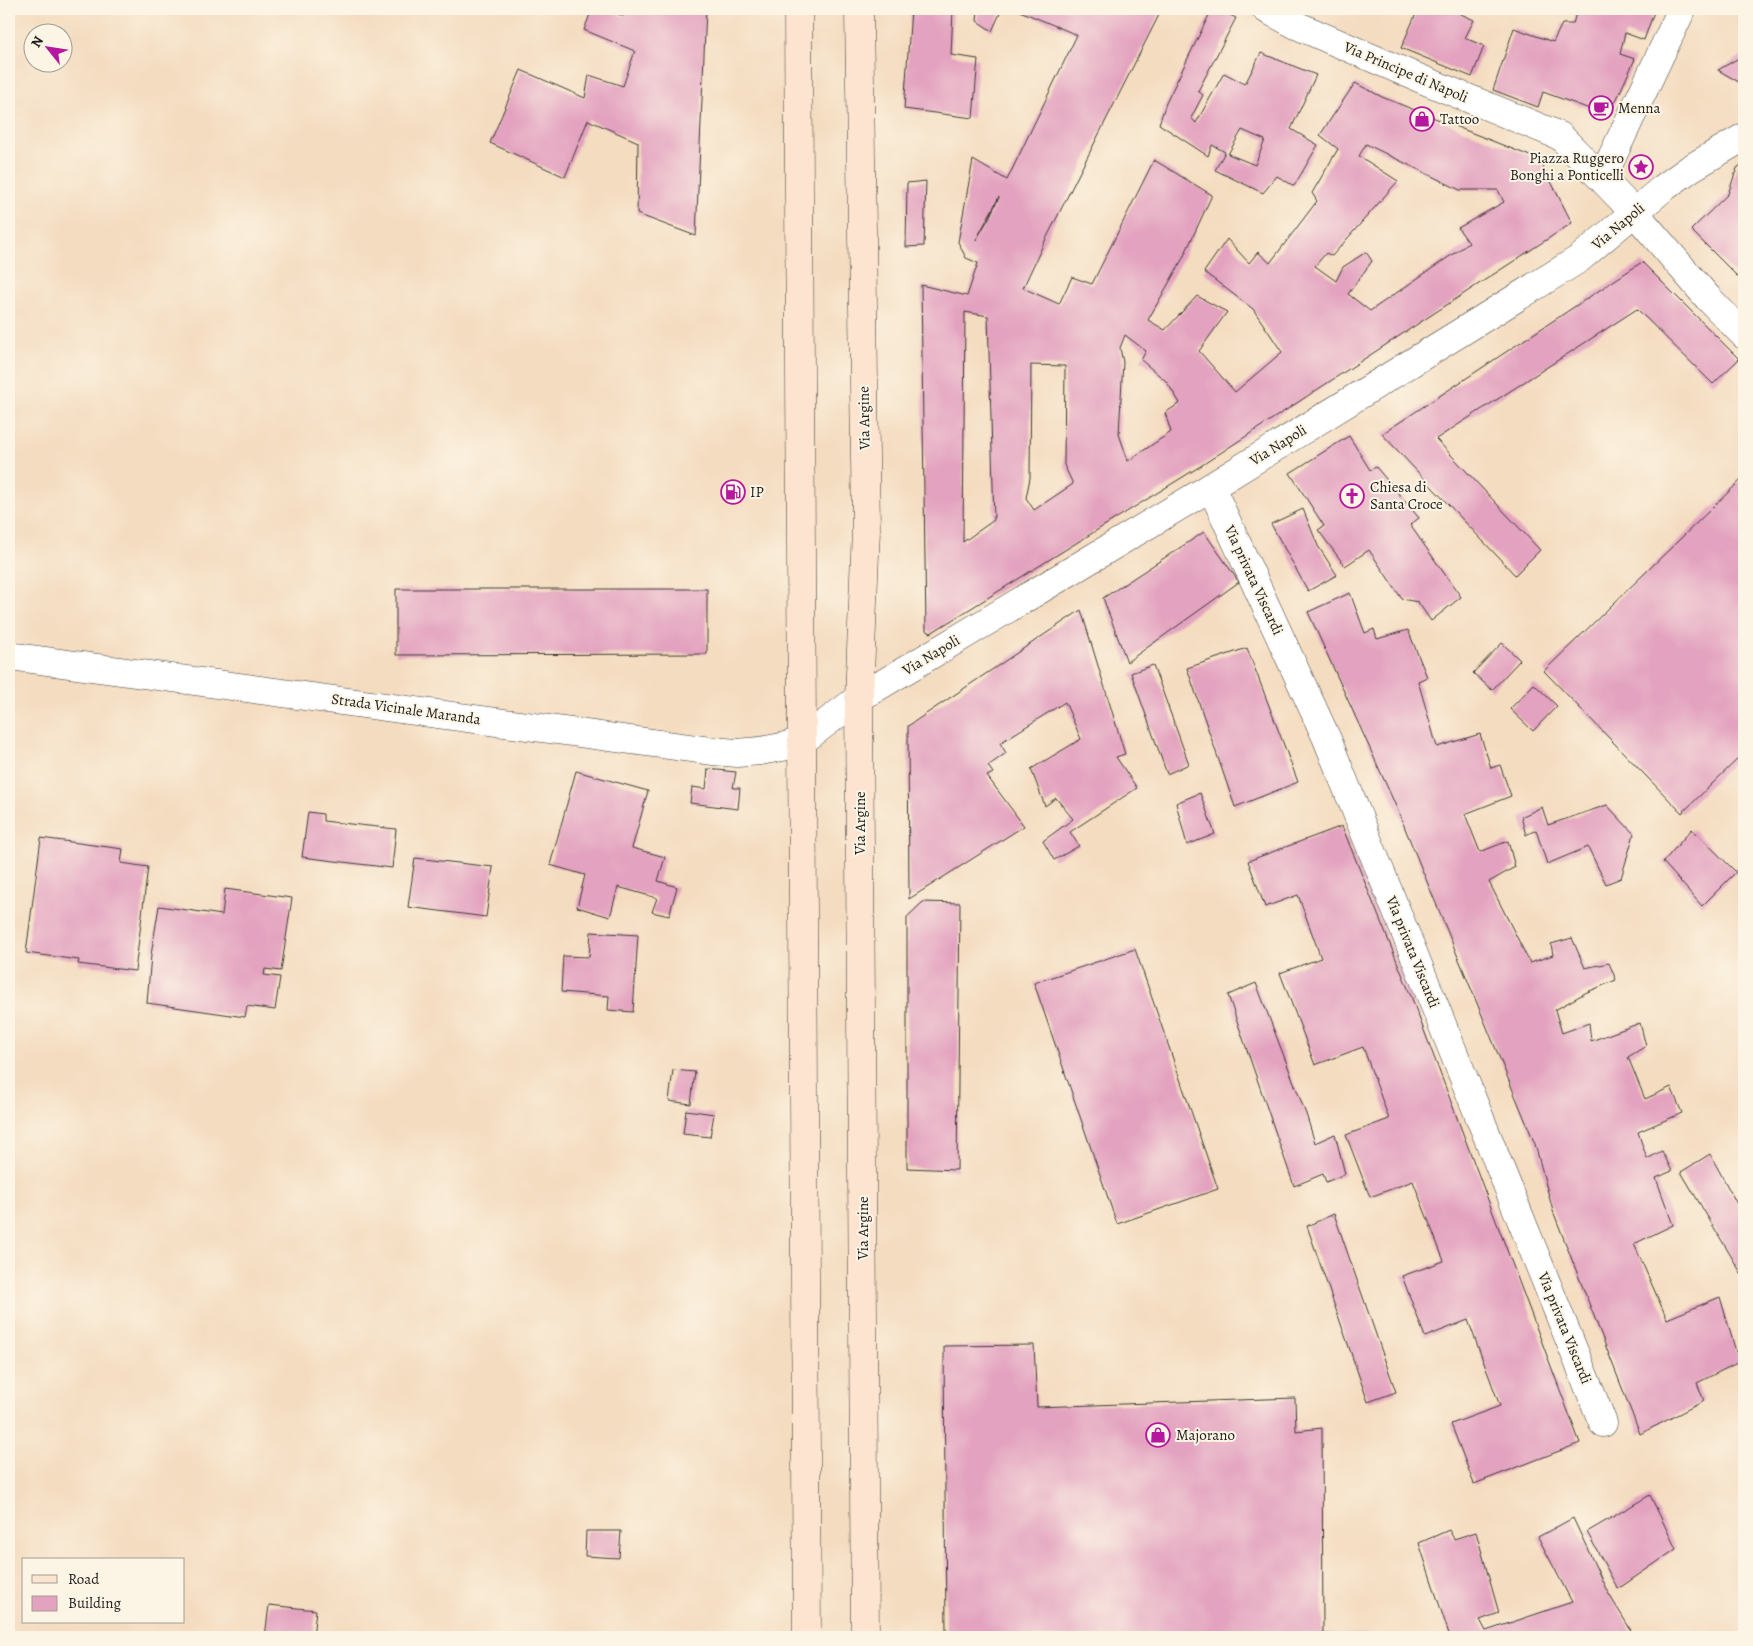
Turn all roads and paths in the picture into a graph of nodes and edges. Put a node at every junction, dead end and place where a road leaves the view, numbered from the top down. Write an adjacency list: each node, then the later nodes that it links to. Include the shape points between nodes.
1 (798, 9): 12 (street)
2 (858, 9): 11 (street, Via Argine, via 866,530)
3 (1266, 9): 6 (street, Via Principe di Napoli, via 1296,26 1400,71 1560,136)
4 (1682, 9): 6 (street)
5 (1744, 137): 7 (street, Via Napoli, via 1691,168)
6 (1602, 178): 7 (street, Via Principe di Napoli)
7 (1635, 213): 8 (street, Via Principe di Napoli); 9 (street, Via Napoli, via 1579,258)
8 (1744, 335)
9 (1212, 487): 11 (street, Via Napoli); 13 (street, Via privata Viscardi, via 1327,739)
10 (9, 656): 12 (street, Strada Vicinale Maranda, via 712,751 760,751)
11 (860, 698): 12 (street, Via Napoli); 15 (street, Via Argine)
12 (802, 741): 14 (street)
13 (1603, 1423)
14 (807, 1637)
15 (866, 1637)

